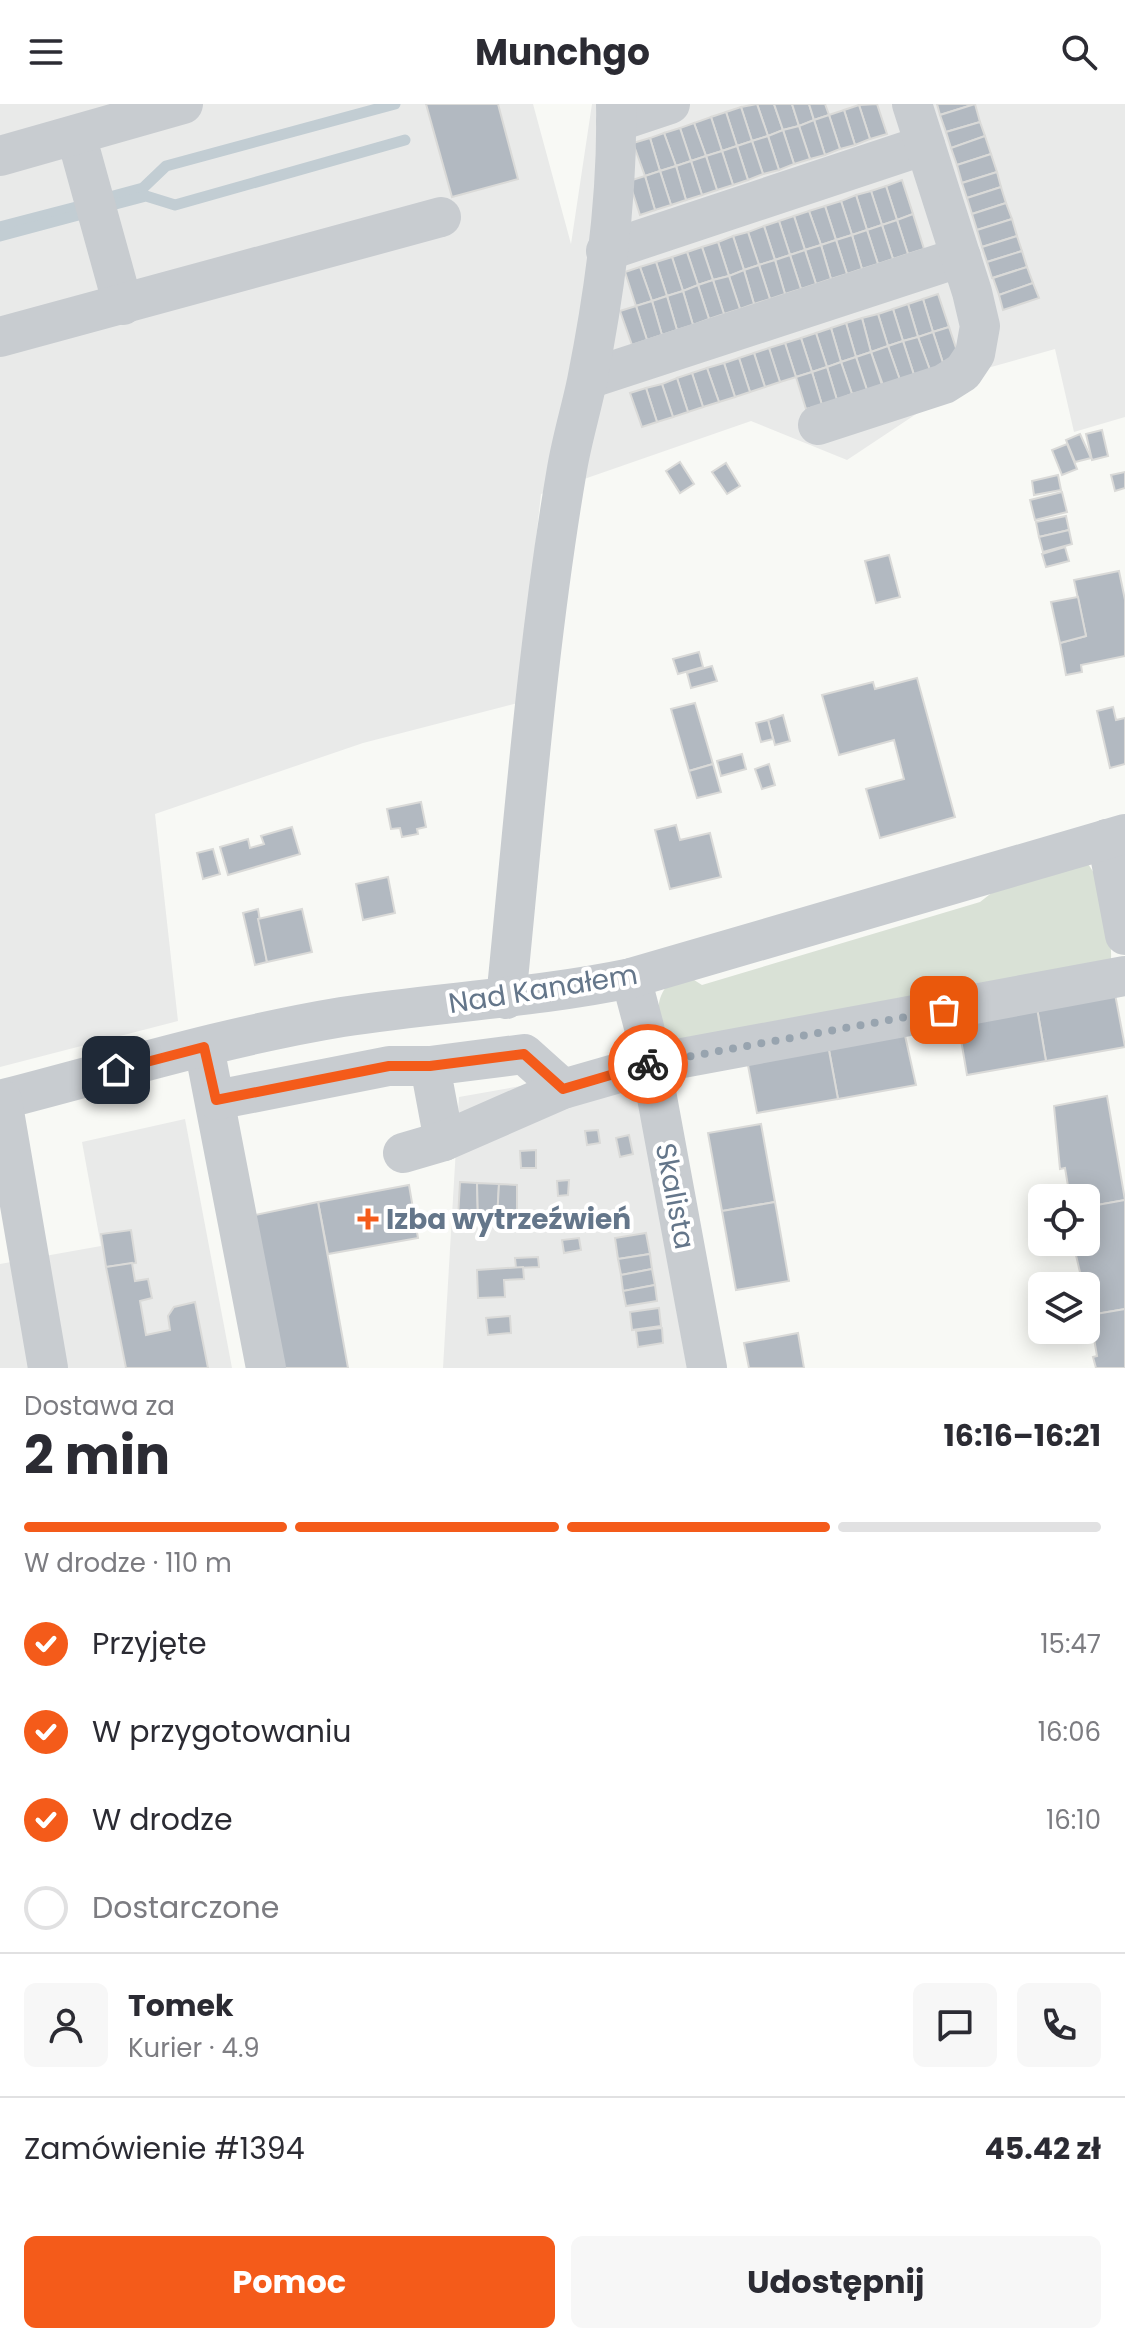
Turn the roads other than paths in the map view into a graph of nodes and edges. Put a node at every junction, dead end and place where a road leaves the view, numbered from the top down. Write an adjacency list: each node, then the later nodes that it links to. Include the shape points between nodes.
1 (183, 104): 5 (street)
2 (670, 104): 4 (street)
3 (912, 104): 6 (street)
4 (616, 113): 9 (street)
5 (76, 135): 7 (street); 11 (street)
6 (925, 145): 9 (street); 10 (street)
7 (0, 156)
8 (441, 217): 11 (street)
9 (606, 251): 13 (street)
10 (961, 257): 13 (street); 14 (street, via 980,326 975,354 963,372 944,384)
11 (123, 305): 12 (street)
12 (0, 337)
13 (588, 379): 19 (street, via 567,469 531,742)
14 (818, 425)
15 (1116, 837): 16 (street); 18 (street, Nad Kanałem)
16 (1125, 935)
17 (1125, 976): 21 (street)
18 (631, 978): 19 (street, Nad Kanałem); 21 (street, Skalista)
19 (506, 999): 20 (street, Nad Kanałem, via 344,1017)
20 (204, 1047): 24 (street, Nad Kanałem); 25 (street)
21 (650, 1064): 23 (street); 30 (street, Skalista)
22 (430, 1066): 23 (street, via 524,1054); 25 (street, via 389,1066); 26 (street)
23 (563, 1089): 26 (street)
24 (1, 1100): 28 (street)
25 (216, 1100): 29 (street)
26 (444, 1141): 27 (street)
27 (403, 1153)
28 (48, 1368)
29 (266, 1368)
30 (707, 1368)

